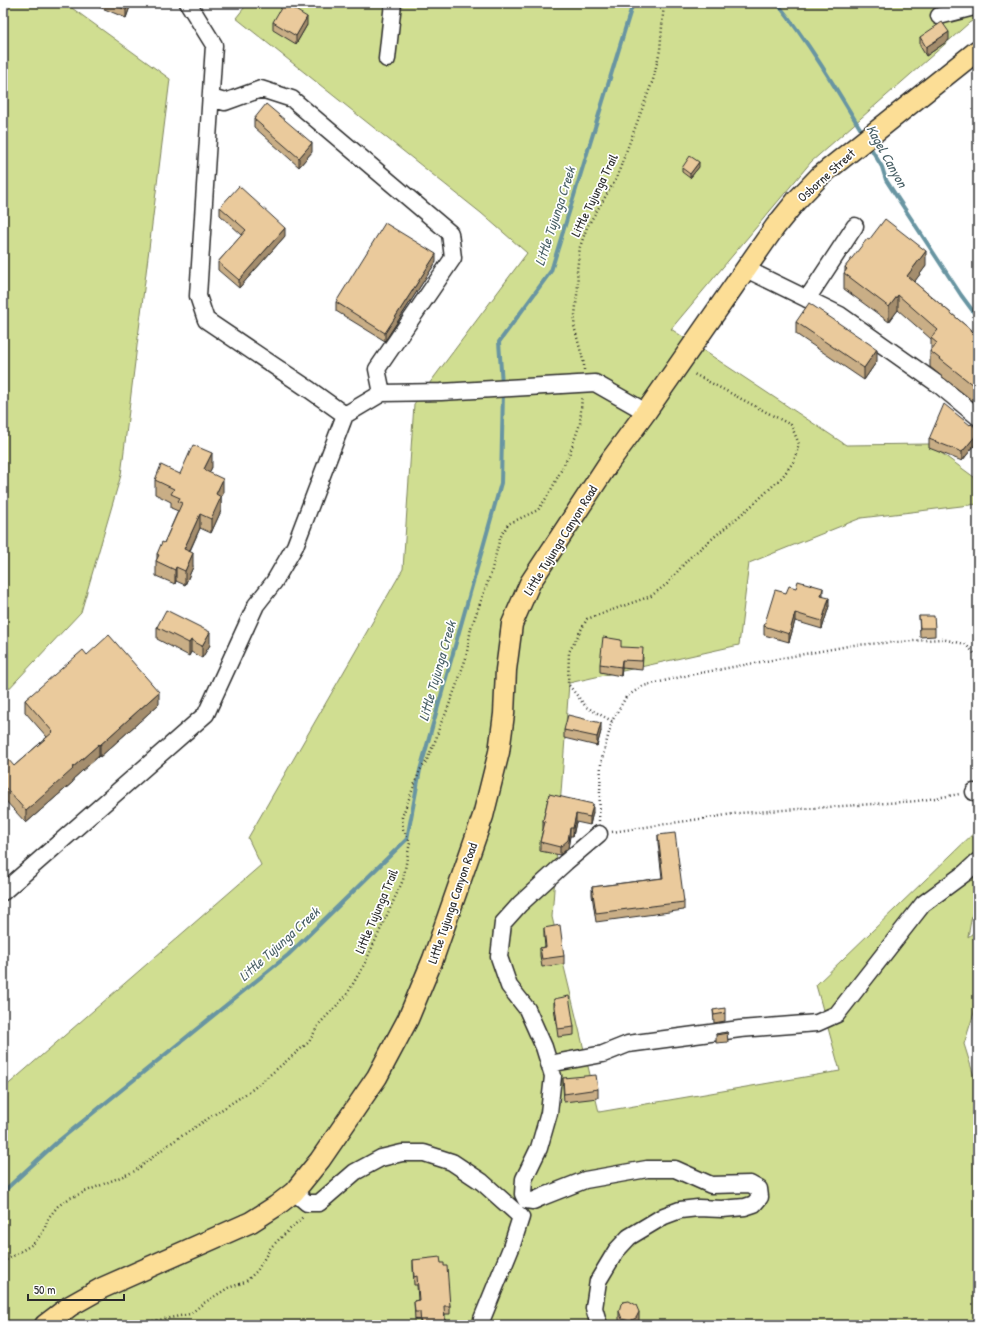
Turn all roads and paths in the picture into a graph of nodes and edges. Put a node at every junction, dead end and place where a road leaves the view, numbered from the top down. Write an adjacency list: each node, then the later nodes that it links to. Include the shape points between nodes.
1 (188, 3): 8 (street, via 214,44)
2 (393, 3): 7 (street)
3 (664, 3): 14 (path, Little Tujunga Trail, via 660,50 653,80 616,179 587,227 580,247 574,326 584,364)
4 (978, 6): 5 (street)
5 (939, 16)
6 (978, 50): 10 (main road, Osborne Street, via 820,176 775,227)
7 (387, 60)
8 (211, 98): 15 (street, via 225,102 261,89 292,99 450,233 453,258 377,368); 17 (street, via 198,296 206,320)
9 (855, 226): 11 (street)
10 (746, 269): 11 (street); 12 (main road, Osborne Street)
11 (807, 299): 18 (street, via 840,315 939,385)
12 (690, 348): 13 (main road, Little Tujunga Canyon Road)
13 (678, 366): 16 (main road, Little Tujunga Canyon Road); 20 (path, via 790,424 799,444 794,461 783,476 689,558 667,584 650,596 587,619 569,652 568,684 586,707)
14 (584, 383): 15 (street); 16 (street, via 595,383); 28 (path, Little Tujunga Trail, via 580,424 570,455 549,494 538,510 508,524 500,538 491,573 471,628 463,666 436,739 420,770 402,817 403,829 410,842 402,880 365,963 346,996 320,1024 309,1042 253,1089 168,1145 135,1171 70,1198 58,1206 33,1244)
15 (382, 393): 17 (street)
16 (646, 412): 26 (main road, Little Tujunga Canyon Road, via 530,583 512,624 499,752 483,816 433,959 408,1019 377,1077 320,1160)
17 (345, 415): 24 (street, via 295,546 274,582 256,605 206,714)
18 (978, 417)
19 (978, 662): 20 (path, via 977,656 965,644 942,639 854,645 689,675 643,686 626,697)
20 (612, 721): 22 (path, via 601,763)
21 (976, 792): 22 (path, via 917,801 740,813)
22 (599, 834): 25 (street, via 520,904 504,923 499,958 509,986 527,1009 544,1046)
23 (978, 861): 25 (street, via 923,904 837,1014 817,1023 740,1029 628,1044 603,1054)
24 (3, 892)
25 (549, 1064): 32 (street, via 553,1076 548,1113 539,1148 524,1179 523,1194 526,1200 533,1201 584,1180 647,1169 675,1169 711,1184 750,1184 759,1189 760,1197 754,1204 722,1209 680,1210 664,1216 628,1237 616,1251 598,1281 594,1308)
26 (294, 1192): 27 (street, via 307,1203); 29 (main road, Little Tujunga Canyon Road, via 251,1222 102,1288 70,1306)
27 (319, 1203): 30 (path, via 271,1247 257,1271 245,1282 228,1288 190,1314); 31 (street, via 355,1172 381,1158 402,1153 424,1153 452,1162 482,1182 521,1217 482,1319)
28 (3, 1262)
29 (45, 1325)
30 (133, 1325)
31 (483, 1325)
32 (599, 1325)

